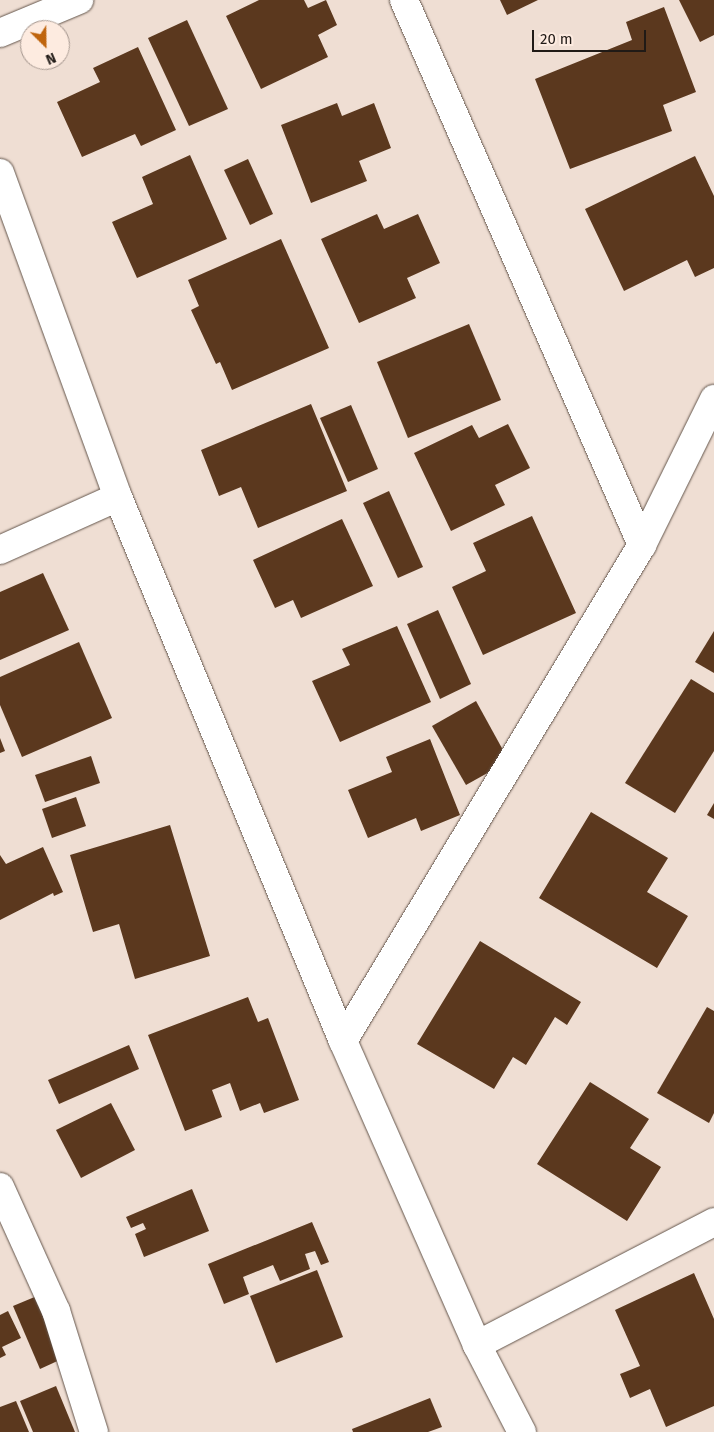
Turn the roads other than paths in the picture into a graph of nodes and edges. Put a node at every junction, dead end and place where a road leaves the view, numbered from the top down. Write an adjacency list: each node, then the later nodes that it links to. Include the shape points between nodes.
1 (79, 0): 3 (street)
2 (404, 0): 7 (street)
3 (0, 33)
4 (0, 173): 6 (street)
5 (714, 400): 7 (street)
6 (118, 497): 8 (street); 9 (street)
7 (642, 545): 9 (street)
8 (0, 550)
9 (343, 1042): 12 (street)
10 (0, 1187): 13 (street, via 56,1311)
11 (714, 1222): 12 (street)
12 (477, 1345): 14 (street)
13 (94, 1432)
14 (522, 1432)

